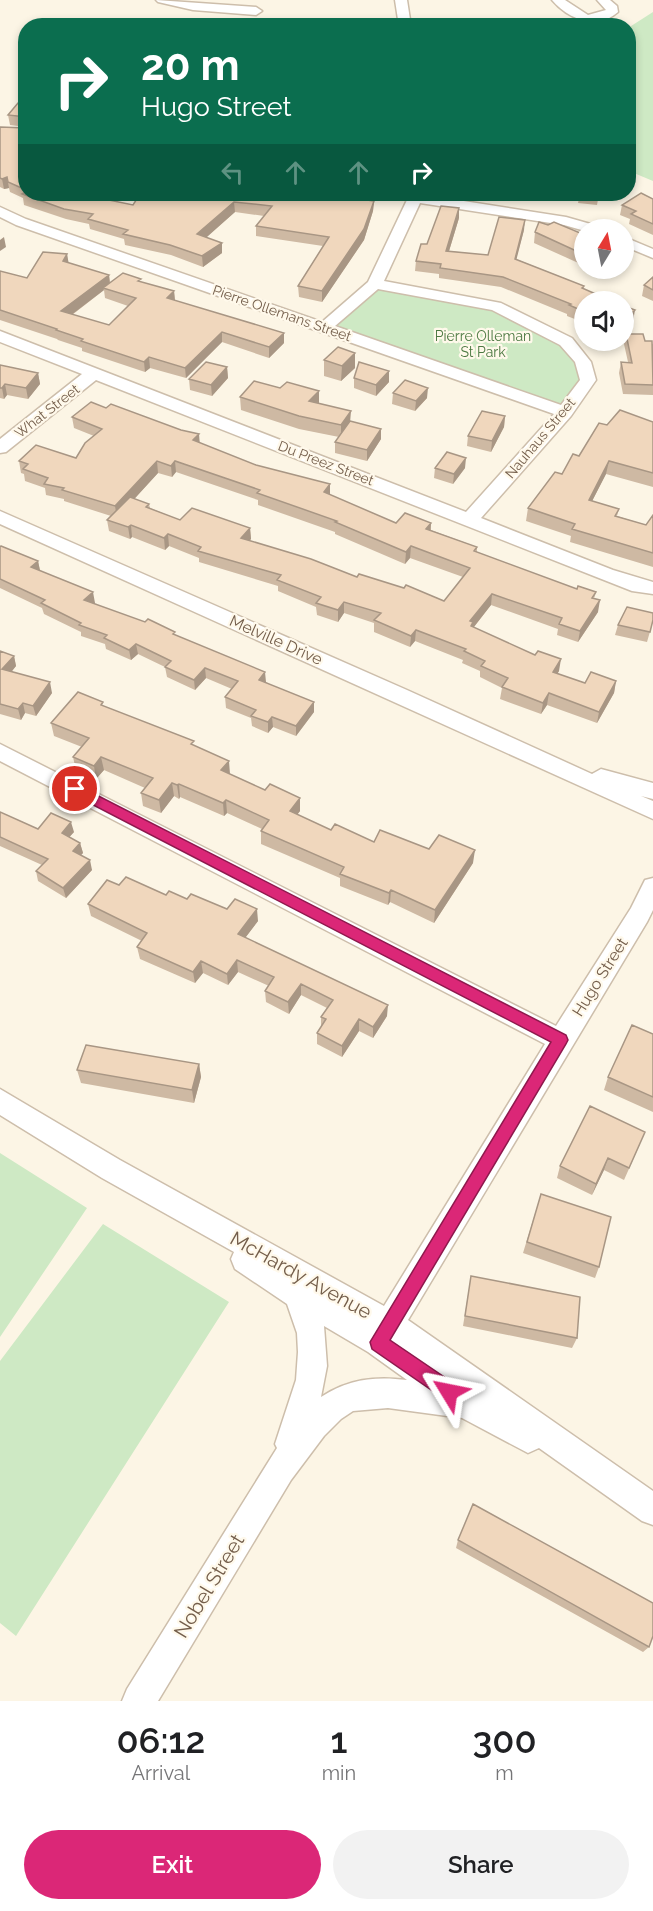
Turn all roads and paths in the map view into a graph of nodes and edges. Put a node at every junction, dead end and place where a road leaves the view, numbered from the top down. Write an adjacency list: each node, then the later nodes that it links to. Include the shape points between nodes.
1 (162, 0): 5 (street, via 193,7)
2 (401, 0): 6 (street)
3 (558, 0): 4 (street, via 579,18 586,18 612,12)
4 (603, 0)
5 (256, 5)
6 (404, 18)
7 (414, 201): 13 (street)
8 (441, 201): 10 (street)
9 (0, 211): 14 (street, Pierre Ollemans Street, via 21,222)
10 (574, 223)
11 (634, 245): 12 (street)
12 (653, 254)
13 (375, 284): 14 (street); 17 (street, Nauhaus Street, via 496,306 561,338 588,373 588,380)
14 (324, 328): 17 (street, Pierre Ollemans Street)
15 (0, 336): 16 (street, Du Preez Street)
16 (94, 373): 18 (street, What Street); 20 (street, Du Preez Street)
17 (566, 412): 20 (street, Nauhaus Street)
18 (0, 448)
19 (0, 517): 23 (street, Melville Drive)
20 (470, 519): 21 (street, Du Preez Street, via 614,577)
21 (653, 588)
22 (0, 752): 27 (street)
23 (550, 764): 24 (street, Melville Drive); 25 (street, Melville Drive)
24 (653, 791)
25 (653, 811)
26 (653, 887): 27 (street, Hugo Street)
27 (561, 1040): 31 (street, Hugo Street)
28 (0, 1101): 29 (street, McHardy Avenue)
29 (111, 1169): 30 (street, McHardy Avenue); 31 (street, McHardy Avenue)
30 (297, 1294): 31 (street, McHardy Avenue); 33 (street, Nobel Street, via 312,1337 311,1373 306,1404)
31 (384, 1333): 32 (street, McHardy Avenue); 34 (street, McHardy Avenue)
32 (467, 1404): 33 (street, Nobel Street, via 381,1393 346,1398 326,1411); 34 (street, McHardy Avenue)
33 (279, 1471): 35 (street, Nobel Street)
34 (641, 1502)
35 (139, 1701)

